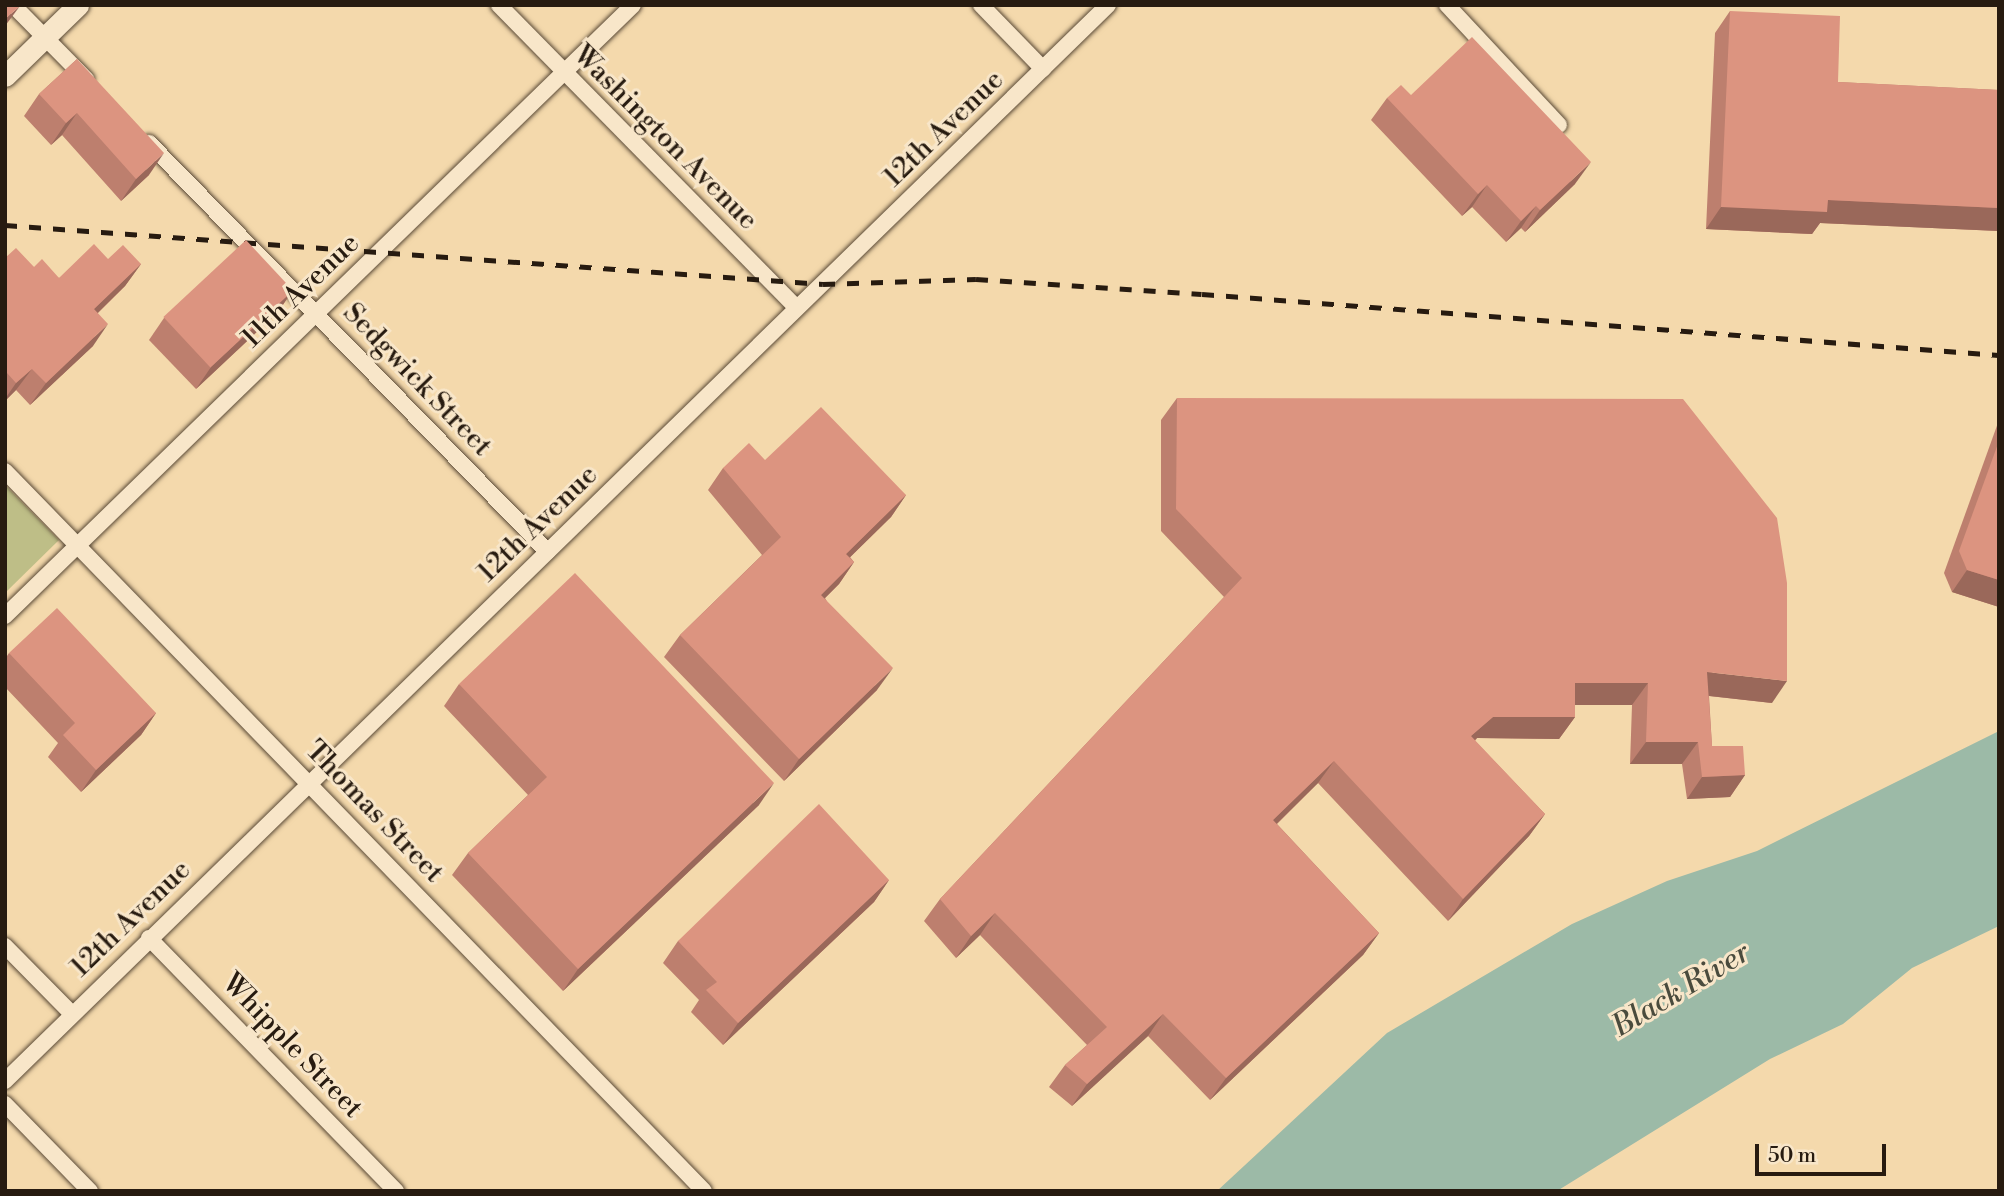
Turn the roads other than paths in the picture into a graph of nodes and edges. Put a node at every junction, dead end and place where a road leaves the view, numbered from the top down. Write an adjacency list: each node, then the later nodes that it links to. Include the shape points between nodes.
1 (13, 5): 8 (street)
2 (78, 5): 8 (street)
3 (499, 5): 10 (street, Washington Avenue)
4 (633, 5): 10 (street, 11th Avenue)
5 (981, 5): 9 (street)
6 (1108, 5): 9 (street, 12th Avenue)
7 (1447, 5): 13 (street)
8 (45, 38): 11 (street); 12 (street)
9 (1043, 69): 15 (street, 12th Avenue)
10 (564, 73): 15 (street, Washington Avenue); 16 (street, 11th Avenue)
11 (5, 76)
12 (100, 93)
13 (1559, 125)
14 (139, 132): 16 (street, Sedgwick Street)
15 (795, 306): 19 (street, 12th Avenue)
16 (315, 313): 18 (street, 11th Avenue); 19 (street, Sedgwick Street)
17 (5, 471): 18 (street, Thomas Street)
18 (78, 545): 20 (street, 11th Avenue); 21 (street, Thomas Street)
19 (548, 552): 21 (street, 12th Avenue)
20 (5, 615)
21 (309, 782): 22 (street, 12th Avenue); 29 (street, Thomas Street)
22 (149, 938): 24 (street, 12th Avenue); 28 (street, Whipple Street)
23 (5, 946): 24 (street)
24 (72, 1014): 25 (street, 12th Avenue)
25 (5, 1082)
26 (5, 1104): 27 (street)
27 (90, 1191)
28 (396, 1191)
29 (704, 1191)

